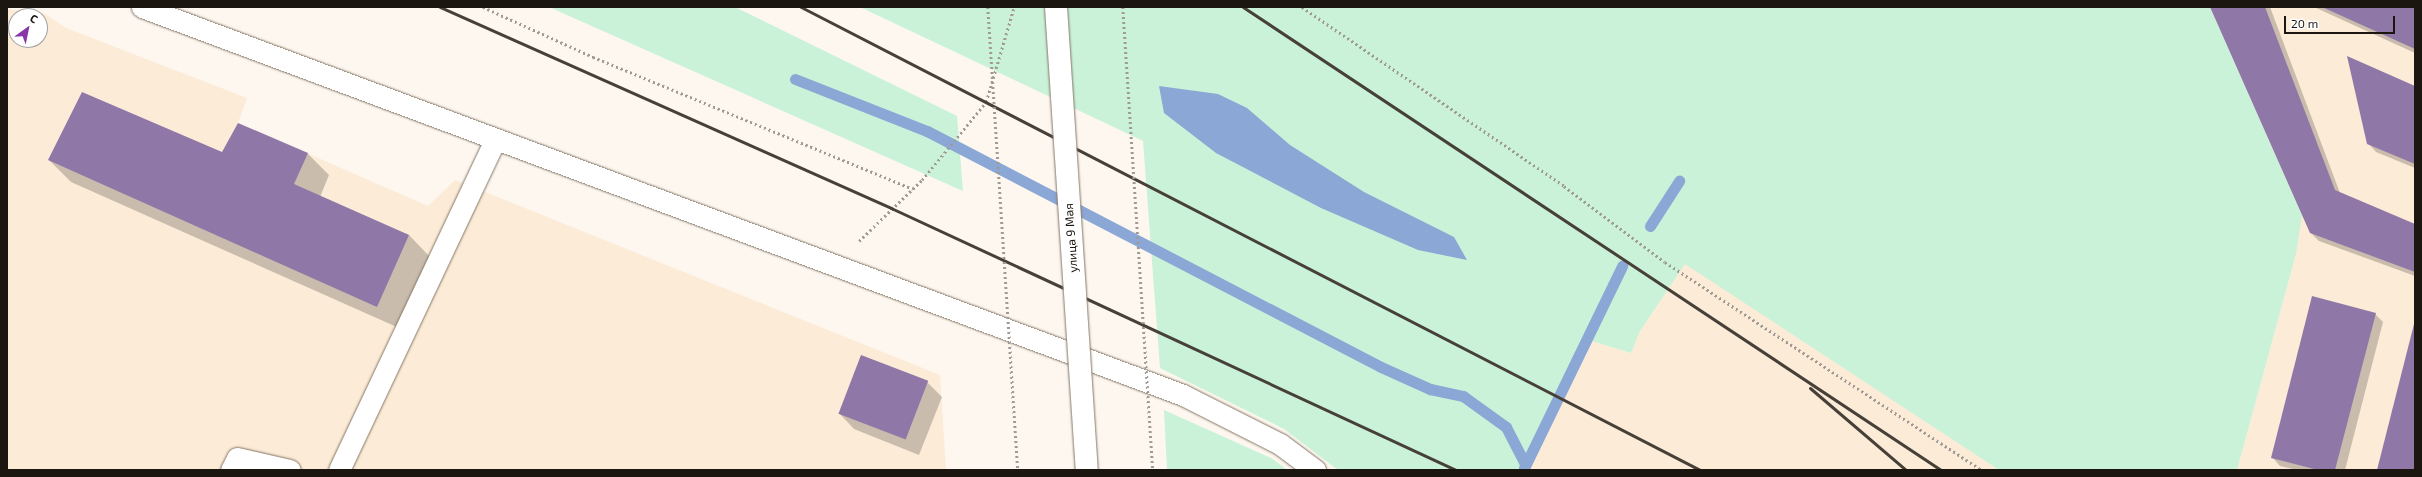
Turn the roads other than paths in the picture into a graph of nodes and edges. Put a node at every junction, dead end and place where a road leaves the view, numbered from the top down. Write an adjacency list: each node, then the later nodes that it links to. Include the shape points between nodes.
1 (142, 7): 3 (lane)
2 (1056, 7): 7 (main road, улица 9 Мая, bridge)
3 (495, 140): 6 (lane); 8 (lane, via 1184,395 1280,444)
4 (231, 470): 5 (lane, via 237,458)
5 (290, 470)
6 (339, 470)
7 (1087, 470)
8 (1315, 470)

